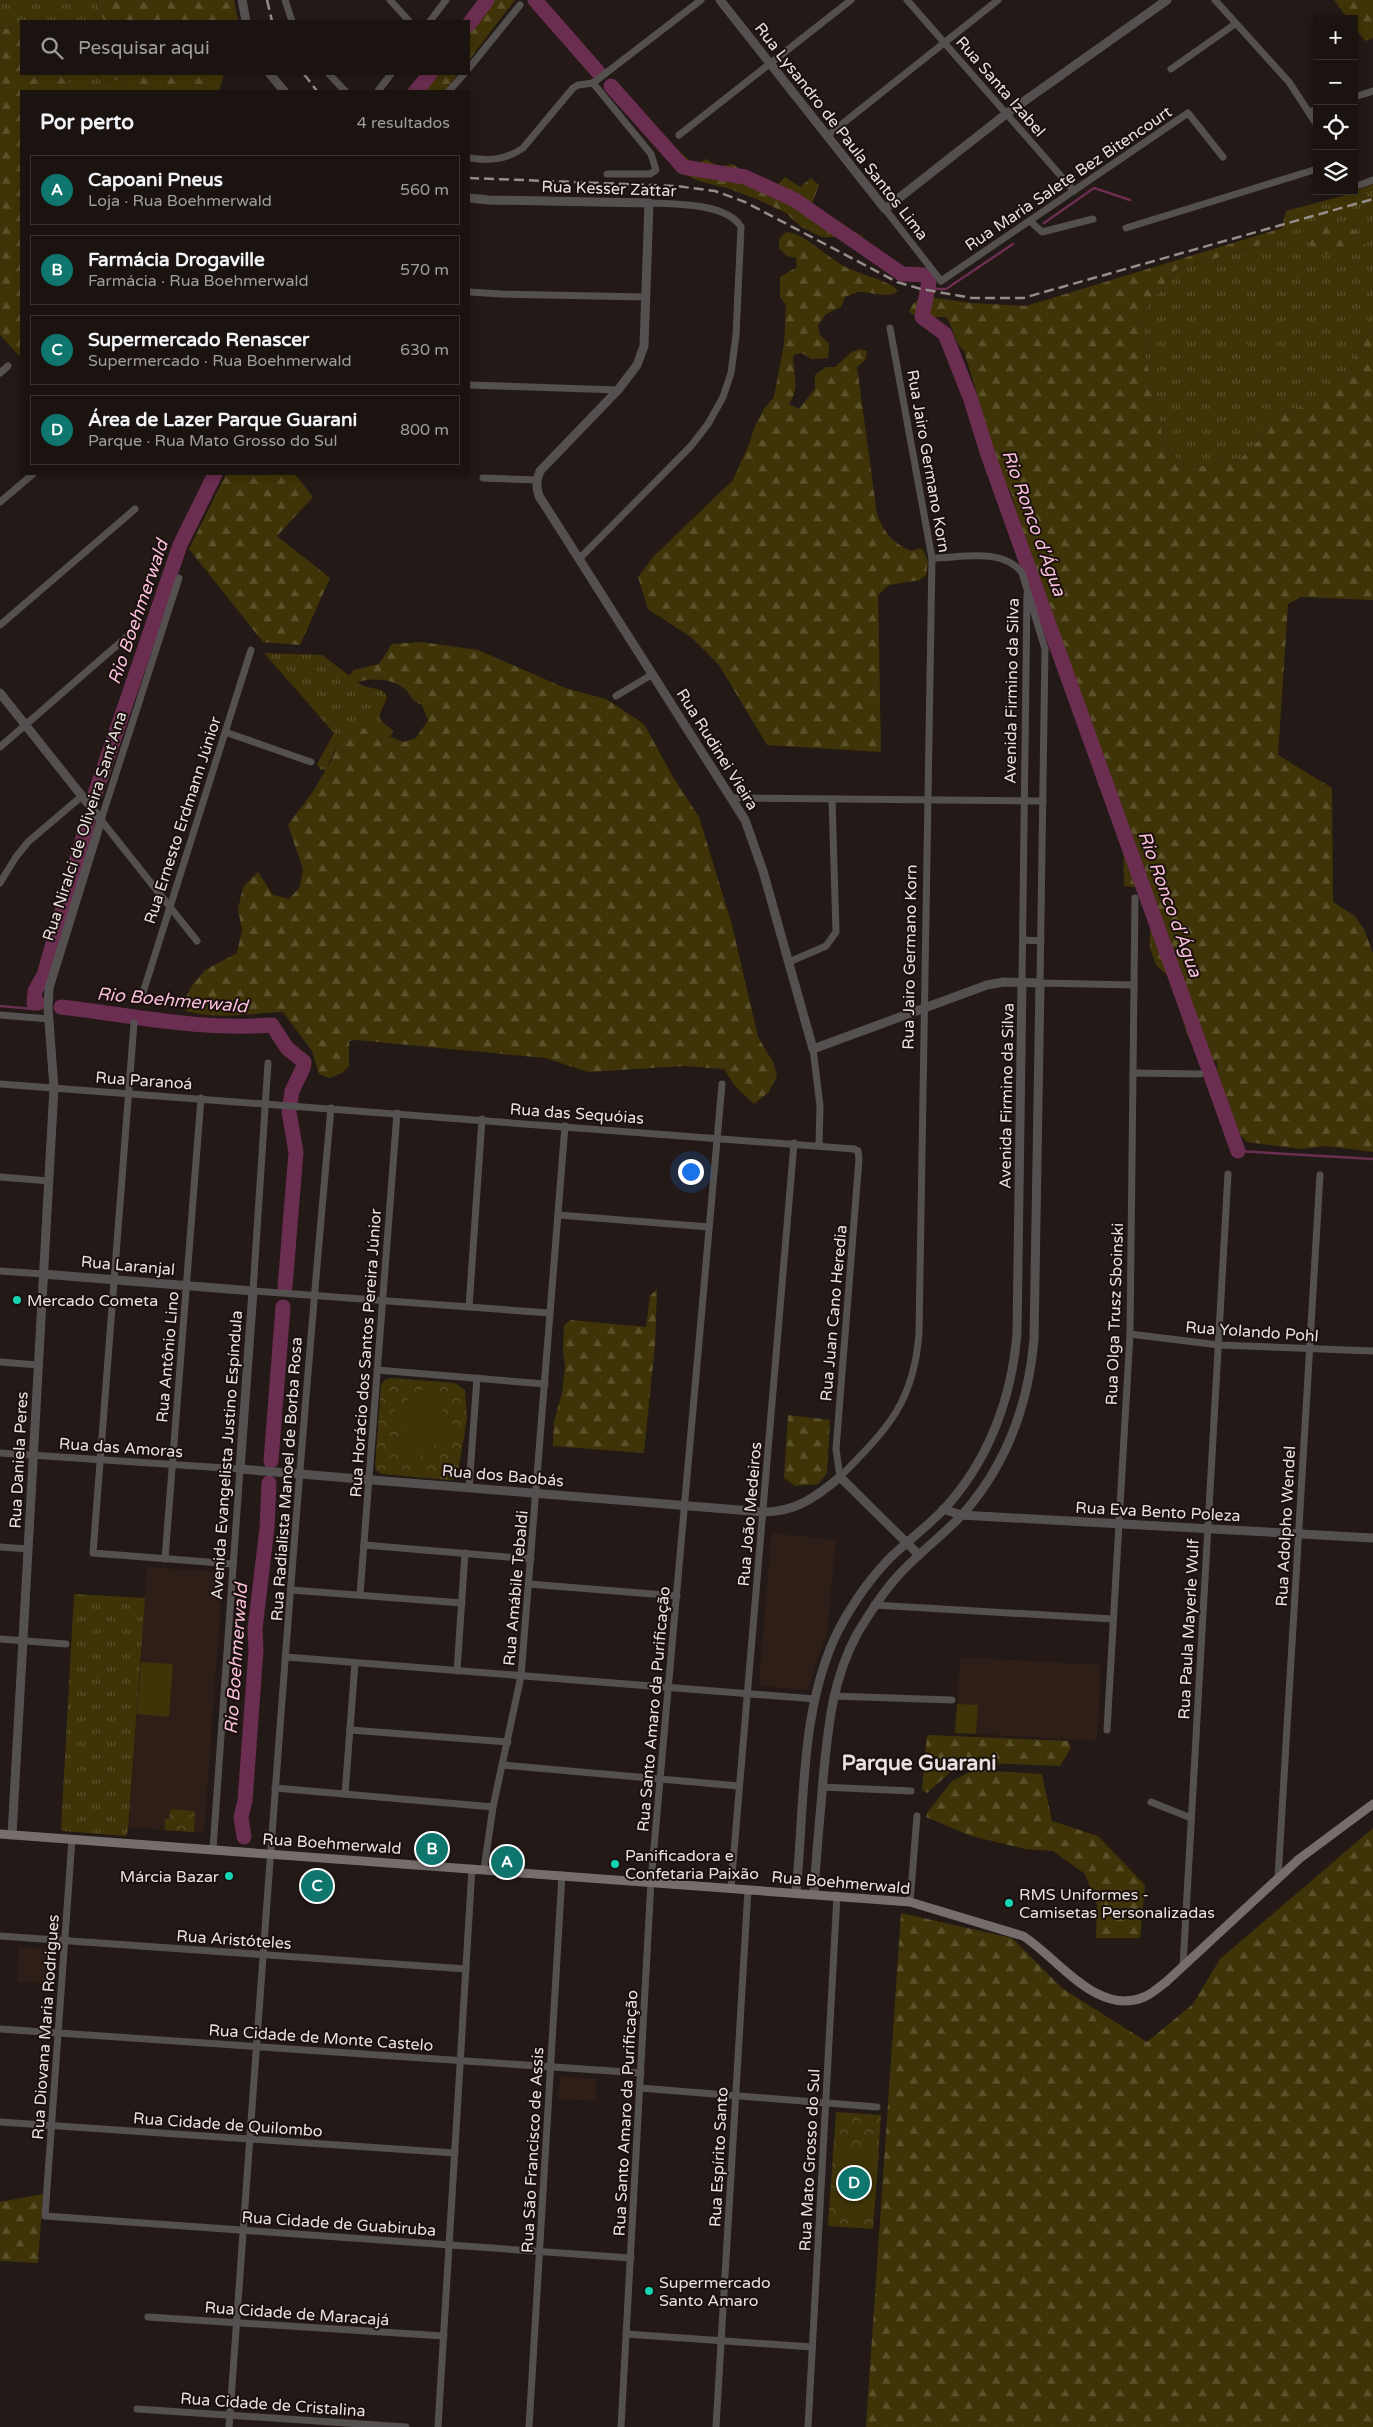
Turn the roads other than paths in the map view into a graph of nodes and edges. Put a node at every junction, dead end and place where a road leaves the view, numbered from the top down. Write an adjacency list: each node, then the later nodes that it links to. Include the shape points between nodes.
1 (242, 0): 13 (street)
2 (285, 0): 14 (street)
3 (390, 0): 15 (street)
4 (446, 0): 16 (street)
5 (701, 0): 26 (street)
6 (720, 0): 19 (street, Rua Lysandro de Paula Santos Lima)
7 (851, 0): 19 (street)
8 (907, 0): 18 (street, Rua Santa Izabel)
9 (998, 0): 18 (street)
10 (1215, 0): 17 (street)
11 (1161, 2): 34 (street)
12 (520, 5): 20 (street)
13 (246, 20)
14 (292, 20)
15 (408, 20)
16 (431, 20)
17 (1235, 24): 21 (street); 33 (street)
18 (945, 44): 34 (street, Rua Santa Izabel); 36 (street)
19 (770, 63): 35 (street); 36 (street, Rua Lysandro de Paula Santos Lima)
20 (470, 67)
21 (1171, 68)
22 (271, 75): 27 (street)
23 (330, 75): 28 (street)
24 (390, 75): 29 (street)
25 (463, 75): 30 (street)
26 (593, 84): 38 (street, via 573,88 523,148 514,154 495,160); 40 (street, via 652,154 656,166 650,174)
27 (283, 90)
28 (344, 90)
29 (379, 90)
30 (451, 90)
31 (1373, 91): 32 (street)
32 (1358, 96)
33 (1313, 111)
34 (1006, 114): 43 (street, Rua Santa Izabel); 46 (street)
35 (679, 135)
36 (827, 136): 46 (street, Rua Lysandro de Paula Santos Lima)
37 (1224, 157): 43 (street, Rua Maria Salete Bez Bitencourt, via 1188,113)
38 (470, 158)
39 (1313, 170): 49 (street)
40 (607, 174)
41 (1373, 180): 42 (street)
42 (1358, 185)
43 (1074, 191): 48 (street, Rua Maria Salete Bez Bitencourt)
44 (470, 198): 45 (street, Rua Kesser Zattar)
45 (649, 203): 52 (street); 64 (street, Rua Kesser Zattar, via 709,209 727,214 741,228 731,373 708,424 691,446)
46 (885, 210): 50 (street, Rua Lysandro de Paula Santos Lima)
47 (1093, 218): 48 (street, via 1042,232)
48 (1030, 221): 50 (street, Rua Maria Salete Bez Bitencourt)
49 (1126, 228)
50 (941, 281)
51 (470, 292): 52 (street)
52 (646, 297): 57 (street, via 641,356)
53 (890, 328): 63 (street, Rua Jairo Germano Korn)
54 (8, 366): 55 (street)
55 (0, 373)
56 (470, 385): 57 (street)
57 (618, 390): 60 (street, via 540,471)
58 (32, 475): 61 (street)
59 (483, 478): 60 (street)
60 (536, 480): 64 (street, Rua Rudinei Vieira, via 539,496)
61 (0, 502)
62 (135, 509): 67 (street)
63 (932, 558): 66 (street, via 992,557 1008,560 1022,574); 80 (street, Rua Jairo Germano Korn)
64 (579, 559): 70 (street, Rua Rudinei Vieira)
65 (179, 578): 83 (street, Rua Niralci de Oliveira Sant'Ana)
66 (1028, 588): 81 (street, Avenida Firmino da Silva); 82 (street, Avenida Firmino da Silva, via 1046,650)
67 (0, 625)
68 (130, 634): 73 (street)
69 (251, 650): 74 (street, Rua Ernesto Erdmann Júnior)
70 (653, 674): 72 (street); 78 (street, Rua Rudinei Vieira)
71 (0, 693): 73 (street)
72 (616, 696)
73 (25, 725): 75 (street); 77 (street)
74 (225, 732): 76 (street); 86 (street, Rua Ernesto Erdmann Júnior)
75 (0, 747)
76 (311, 762)
77 (82, 796): 83 (street); 84 (street, via 28,842)
78 (733, 798): 79 (street); 90 (street, Rua Rudinei Vieira, via 754,843)
79 (832, 799): 80 (street); 90 (street, via 836,932 826,946)
80 (927, 800): 81 (street); 95 (street, Rua Jairo Germano Korn)
81 (1025, 801): 82 (street); 87 (street, Avenida Firmino da Silva)
82 (1043, 801): 88 (street, Avenida Firmino da Silva)
83 (101, 820): 86 (street); 97 (street, Rua Niralci de Oliveira Sant'Ana, via 51,978)
84 (0, 883)
85 (1135, 898): 93 (street, Rua Olga Trusz Sboinski)
86 (170, 906): 89 (street); 94 (street, Rua Ernesto Erdmann Júnior)
87 (1023, 940): 88 (street); 91 (street, Avenida Firmino da Silva)
88 (1041, 940): 92 (street, Avenida Firmino da Silva)
89 (197, 941)
90 (789, 962): 99 (street, Rua Rudinei Vieira)
91 (1022, 982): 92 (street); 95 (street, via 987,985); 122 (street, Avenida Firmino da Silva)
92 (1040, 983): 93 (street); 124 (street, Avenida Firmino da Silva)
93 (1134, 985): 101 (street, Rua Olga Trusz Sboinski)
94 (141, 999)
95 (924, 1008): 99 (street); 150 (street, Rua Jairo Germano Korn, via 920,1333 917,1356 907,1394 897,1413)
96 (0, 1015): 97 (street)
97 (49, 1019): 105 (street, Rua Niralci de Oliveira Sant'Ana)
98 (134, 1023): 106 (street)
99 (813, 1049): 116 (street, Rua Rudinei Vieira, via 820,1106)
100 (268, 1062): 108 (street, Avenida Evangelista Justino Espíndula)
101 (1133, 1074): 102 (street); 135 (street, Rua Olga Trusz Sboinski)
102 (1200, 1074)
103 (0, 1084): 105 (street, Rua Paranoá)
104 (722, 1084): 114 (street, Rua Santo Amaro da Purificação)
105 (54, 1088): 106 (street, Rua Paranoá); 121 (street, Rua Daniela Peres)
106 (128, 1093): 107 (street, Rua Paranoá); 128 (street)
107 (201, 1098): 108 (street, Rua Paranoá); 129 (street, Rua Antônio Lino)
108 (265, 1102): 109 (street, Rua Paranoá); 130 (street, Avenida Evangelista Justino Espíndula)
109 (290, 1104): 110 (street, Rua das Sequóias)
110 (331, 1108): 111 (street, Rua das Sequóias); 131 (street, Rua Radialista Manoel de Borba Rosa)
111 (397, 1113): 112 (street, Rua das Sequóias); 132 (street, Rua Horácio dos Santos Pereira Júnior)
112 (482, 1119): 113 (street, Rua das Sequóias); 133 (street)
113 (565, 1126): 114 (street, Rua das Sequóias); 123 (street, Rua Amábile Tebaldi)
114 (717, 1137): 115 (street, Rua das Sequóias); 125 (street, Rua Santo Amaro da Purificação)
115 (794, 1143): 116 (street, Rua das Sequóias); 156 (street, Rua João Medeiros)
116 (819, 1145): 117 (street, Rua das Sequóias)
117 (858, 1151): 150 (street, Rua Juan Cano Heredia, via 836,1450)
118 (1228, 1174): 136 (street, Rua Paula Mayerle Wulf)
119 (1320, 1176): 137 (street, Rua Adolpho Wendel)
120 (0, 1177): 121 (street)
121 (48, 1181): 127 (street, Rua Daniela Peres)
122 (1019, 1214): 124 (street); 155 (street, Avenida Firmino da Silva, via 1017,1333 1009,1385 988,1444 965,1482)
123 (558, 1215): 125 (street); 134 (street, Rua Amábile Tebaldi)
124 (1036, 1215): 157 (street, Avenida Firmino da Silva, via 1034,1340 1028,1385 1003,1455)
125 (709, 1227): 154 (street, Rua Santo Amaro da Purificação)
126 (0, 1270): 127 (street, Rua Laranjal)
127 (43, 1274): 128 (street, Rua Laranjal); 140 (street, Rua Daniela Peres)
128 (114, 1280): 129 (street, Rua Laranjal); 146 (street)
129 (186, 1285): 130 (street, Rua Laranjal); 147 (street, Rua Antônio Lino)
130 (253, 1291): 131 (street); 148 (street, Avenida Evangelista Justino Espíndula)
131 (314, 1296): 132 (street); 149 (street, Rua Radialista Manoel de Borba Rosa)
132 (383, 1301): 133 (street); 141 (street, Rua Horácio dos Santos Pereira Júnior)
133 (469, 1307): 134 (street)
134 (550, 1313): 143 (street, Rua Amábile Tebaldi)
135 (1130, 1334): 136 (street, Rua Yolando Pohl); 158 (street, Rua Olga Trusz Sboinski)
136 (1218, 1344): 137 (street, Rua Yolando Pohl); 159 (street, Rua Paula Mayerle Wulf)
137 (1310, 1349): 138 (street, Rua Yolando Pohl); 160 (street, Rua Adolpho Wendel)
138 (1373, 1351)
139 (0, 1362): 140 (street)
140 (38, 1365): 145 (street, Rua Daniela Peres)
141 (377, 1370): 142 (street); 151 (street, Rua Horácio dos Santos Pereira Júnior)
142 (477, 1378): 143 (street); 152 (street)
143 (544, 1384): 153 (street, Rua Amábile Tebaldi)
144 (0, 1453): 145 (street, Rua das Amoras)
145 (33, 1456): 146 (street, Rua das Amoras); 165 (street, Rua Daniela Peres)
146 (100, 1460): 147 (street, Rua das Amoras); 168 (street, via 93,1553)
147 (172, 1464): 148 (street, Rua das Amoras); 168 (street, Rua Antônio Lino)
148 (240, 1469): 149 (street, Rua dos Baobás); 170 (street, Avenida Evangelista Justino Espíndula)
149 (300, 1474): 151 (street, Rua dos Baobás); 172 (street, Rua Radialista Manoel de Borba Rosa)
150 (840, 1477): 156 (street, Rua Jairo Germano Korn, via 804,1504); 162 (street)
151 (369, 1480): 152 (street, Rua dos Baobás); 163 (street, Rua Horácio dos Santos Pereira Júnior)
152 (469, 1488): 153 (street, Rua dos Baobás)
153 (536, 1493): 154 (street, Rua dos Baobás); 169 (street, Rua Amábile Tebaldi)
154 (685, 1505): 156 (street, Rua dos Baobás); 174 (street, Rua Santo Amaro da Purificação)
155 (943, 1509): 157 (street, Rua Eva Bento Poleza); 162 (street, Avenida Firmino da Silva)
156 (763, 1512): 186 (street, Rua João Medeiros)
157 (961, 1515): 158 (street, Rua Eva Bento Poleza); 167 (street, Avenida Firmino da Silva)
158 (1118, 1524): 159 (street, Rua Eva Bento Poleza); 177 (street, Rua Olga Trusz Sboinski)
159 (1208, 1529): 160 (street, Rua Eva Bento Poleza); 204 (street, Rua Paula Mayerle Wulf)
160 (1299, 1534): 161 (street, Rua Eva Bento Poleza); 213 (street, Rua Adolpho Wendel)
161 (1373, 1538)
162 (907, 1543): 167 (street); 188 (street, Avenida Firmino da Silva, via 877,1573 848,1614 830,1650)
163 (364, 1545): 166 (street); 173 (street, Rua Horácio dos Santos Pereira Júnior)
164 (0, 1546): 165 (street)
165 (28, 1549): 179 (street, Rua Daniela Peres)
166 (465, 1554): 169 (street); 175 (street)
167 (919, 1555): 176 (street, Avenida Firmino da Silva)
168 (165, 1559): 170 (street)
169 (531, 1559): 171 (street, Rua Amábile Tebaldi)
170 (233, 1564): 208 (street, Avenida Evangelista Justino Espíndula)
171 (529, 1584): 174 (street); 184 (street, Rua Amábile Tebaldi)
172 (291, 1590): 173 (street); 181 (street, Rua Radialista Manoel de Borba Rosa)
173 (360, 1595): 175 (street)
174 (677, 1596): 185 (street, Rua Santo Amaro da Purificação)
175 (462, 1603): 183 (street)
176 (874, 1605): 177 (street); 187 (street, Avenida Firmino da Silva, via 849,1651)
177 (1113, 1619): 191 (street, Rua Olga Trusz Sboinski)
178 (0, 1639): 179 (street)
179 (23, 1641): 180 (street); 206 (street, Rua Daniela Peres)
180 (66, 1644)
181 (286, 1657): 182 (street); 197 (street, Rua Radialista Manoel de Borba Rosa)
182 (355, 1663): 183 (street); 190 (street)
183 (457, 1671): 184 (street)
184 (521, 1676): 185 (street); 192 (street, Rua Amábile Tebaldi)
185 (668, 1687): 186 (street); 194 (street, Rua Santo Amaro da Purificação)
186 (747, 1694): 188 (street); 195 (street, Rua João Medeiros)
187 (833, 1696): 189 (street); 196 (street, Avenida Firmino da Silva)
188 (814, 1699): 217 (street, Avenida Firmino da Silva)
189 (952, 1700)
190 (350, 1730): 192 (street); 199 (street)
191 (1107, 1730)
192 (508, 1742): 193 (street, Rua Amábile Tebaldi)
193 (502, 1765): 194 (street); 202 (street, Rua Amábile Tebaldi)
194 (660, 1779): 195 (street); 214 (street, Rua Santo Amaro da Purificação)
195 (739, 1786): 215 (street, Rua João Medeiros)
196 (822, 1787): 198 (street); 218 (street, Avenida Firmino da Silva)
197 (275, 1788): 199 (street); 209 (street, Rua Radialista Manoel de Borba Rosa)
198 (911, 1791)
199 (345, 1794): 202 (street)
200 (1151, 1802): 204 (street)
201 (1373, 1804): 213 (main road, Rua Boehmerwald)
202 (493, 1807): 211 (street, Rua Amábile Tebaldi)
203 (917, 1816): 220 (street)
204 (1191, 1818): 224 (street, Rua Paula Mayerle Wulf)
205 (0, 1834): 206 (main road, Rua Boehmerwald)
206 (12, 1835): 207 (main road, Rua Boehmerwald)
207 (72, 1839): 208 (main road, Rua Boehmerwald); 222 (street, Rua Diovana Maria Rodrigues)
208 (213, 1849): 209 (main road, Rua Boehmerwald)
209 (270, 1854): 210 (main road, Rua Boehmerwald); 223 (street, Rua Radialista Manoel de Borba Rosa)
210 (472, 1868): 211 (main road, Rua Boehmerwald); 225 (street)
211 (484, 1869): 212 (main road, Rua Boehmerwald)
212 (562, 1875): 214 (main road, Rua Boehmerwald); 230 (street, Rua São Francisco de Assis)
213 (1278, 1878): 224 (main road, Rua Boehmerwald)
214 (651, 1881): 215 (main road, Rua Boehmerwald); 231 (street, Rua Santo Amaro da Purificação)
215 (731, 1887): 216 (main road, Rua Boehmerwald)
216 (748, 1888): 217 (main road, Rua Boehmerwald); 233 (street, Rua Espírito Santo)
217 (796, 1892): 218 (main road, Rua Boehmerwald)
218 (814, 1893): 219 (main road, Rua Boehmerwald)
219 (836, 1895): 220 (main road, Rua Boehmerwald); 234 (street, Rua Mato Grosso do Sul)
220 (910, 1902): 224 (main road, Rua Boehmerwald, via 1023,1936 1079,1983 1106,1997 1128,2001 1144,1997)
221 (0, 1936): 222 (street, Rua Aristóteles)
222 (64, 1940): 223 (street, Rua Aristóteles); 227 (street, Rua Diovana Maria Rodrigues)
223 (263, 1954): 225 (street, Rua Aristóteles); 228 (street, Rua Radialista Manoel de Borba Rosa)
224 (1183, 1966)
225 (466, 1969): 229 (street)
226 (0, 2029): 227 (street, Rua Cidade de Monte Castelo)
227 (58, 2033): 228 (street, Rua Cidade de Monte Castelo); 237 (street, Rua Diovana Maria Rodrigues)
228 (256, 2047): 229 (street, Rua Cidade de Monte Castelo); 238 (street, Rua Radialista Manoel de Borba Rosa)
229 (460, 2061): 230 (street, Rua Cidade de Monte Castelo); 239 (street)
230 (551, 2067): 231 (street, Rua Cidade de Monte Castelo); 243 (street, Rua São Francisco de Assis)
231 (641, 2073): 232 (street, Rua Santo Amaro da Purificação)
232 (640, 2088): 233 (street); 244 (street, Rua Santo Amaro da Purificação)
233 (735, 2096): 234 (street); 249 (street, Rua Espírito Santo)
234 (826, 2103): 235 (street); 250 (street, Rua Mato Grosso do Sul)
235 (877, 2107)
236 (0, 2122): 237 (street, Rua Cidade de Quilombo)
237 (52, 2126): 238 (street, Rua Cidade de Quilombo); 240 (street, Rua Diovana Maria Rodrigues)
238 (249, 2139): 239 (street, Rua Cidade de Quilombo); 241 (street, Rua Radialista Manoel de Borba Rosa)
239 (455, 2153): 242 (street)
240 (45, 2216): 241 (street, Rua Cidade de Guabiruba)
241 (243, 2230): 242 (street, Rua Cidade de Guabiruba); 246 (street, Rua Radialista Manoel de Borba Rosa)
242 (449, 2245): 243 (street, Rua Cidade de Guabiruba); 248 (street)
243 (540, 2252): 244 (street, Rua Cidade de Guabiruba); 256 (street, Rua São Francisco de Assis)
244 (630, 2258): 247 (street, Rua Santo Amaro da Purificação)
245 (148, 2317): 246 (street, Rua Cidade de Maracajá)
246 (236, 2322): 248 (street, Rua Cidade de Maracajá); 252 (street, Rua Radialista Manoel de Borba Rosa)
247 (626, 2334): 249 (street); 257 (street, Rua Santo Amaro da Purificação)
248 (444, 2336): 255 (street)
249 (721, 2340): 250 (street); 258 (street, Rua Espírito Santo)
250 (812, 2347): 259 (street, Rua Mato Grosso do Sul)
251 (138, 2409): 252 (street, Rua Cidade de Cristalina)
252 (230, 2415): 253 (street, Rua Radialista Manoel de Borba Rosa); 254 (street, Rua Cidade de Cristalina)
253 (229, 2427)
254 (406, 2427)
255 (438, 2427)
256 (529, 2427)
257 (621, 2427)
258 (716, 2427)
259 (808, 2427)

